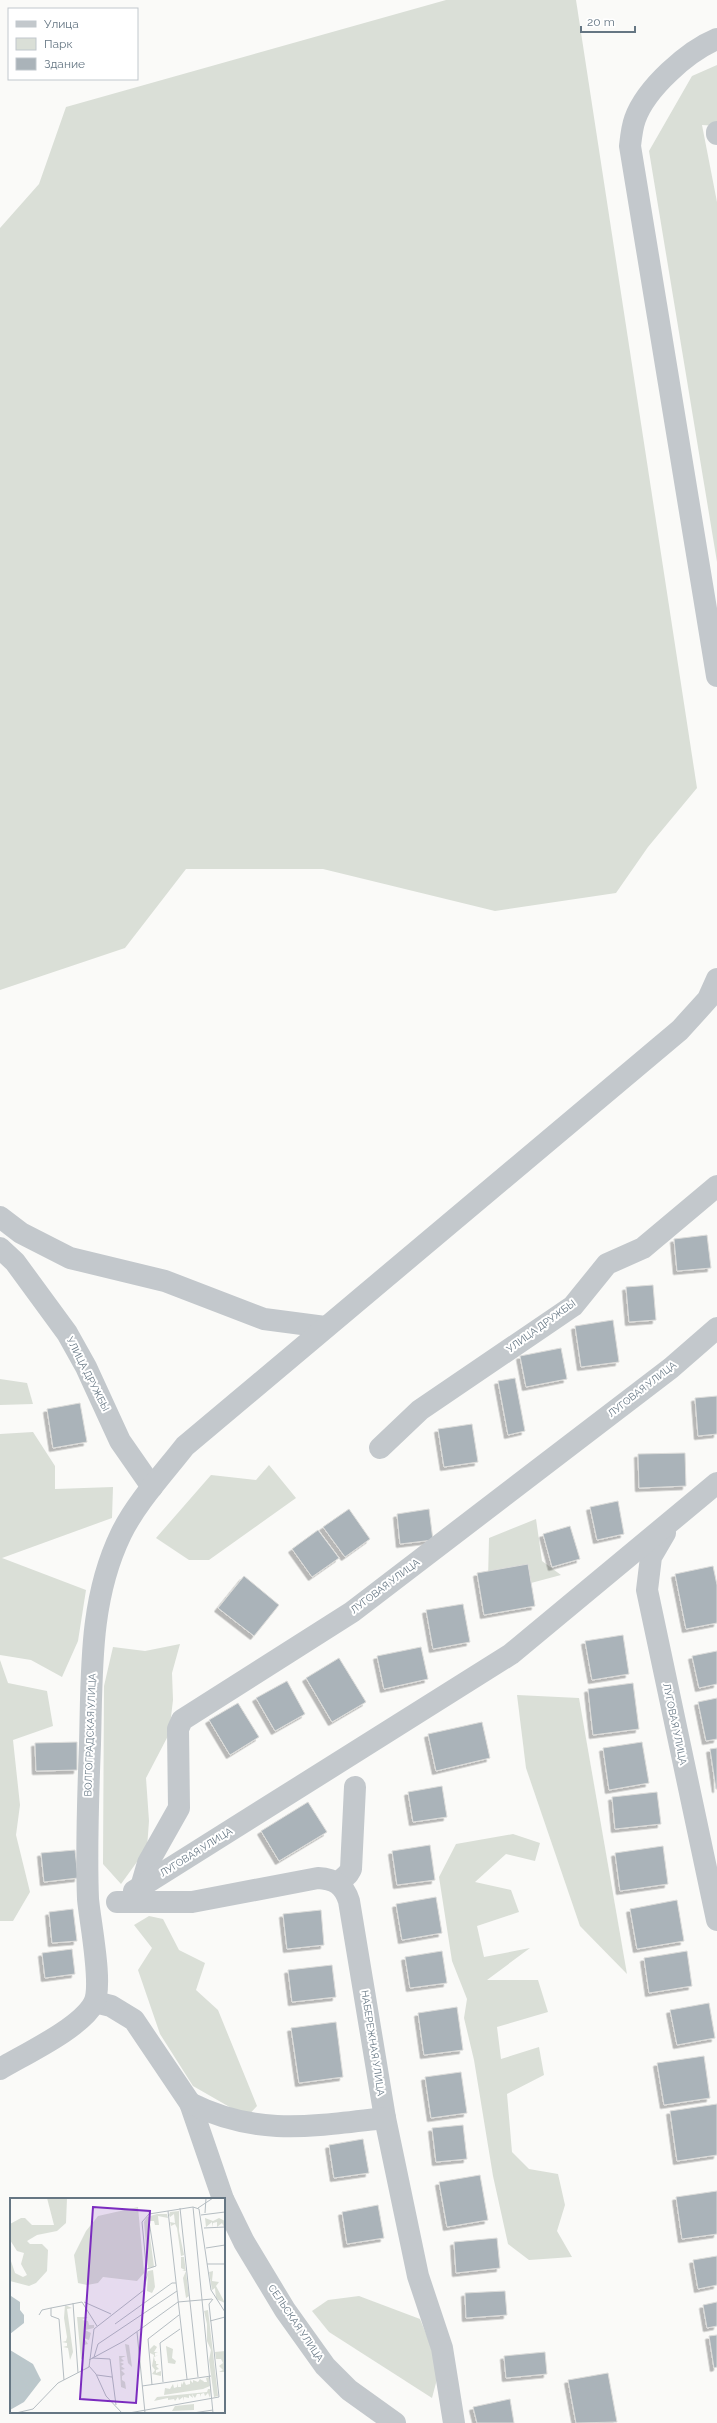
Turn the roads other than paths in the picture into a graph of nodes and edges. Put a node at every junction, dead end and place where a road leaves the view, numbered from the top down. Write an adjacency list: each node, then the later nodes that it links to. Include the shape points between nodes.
1 (717, 39): 2 (street, via 689,55 646,99 635,119 630,146)
2 (717, 676)
3 (717, 980): 4 (street, ВОЛГОГРАДСКАЯ УЛИЦА)
4 (712, 1001): 8 (street, ВОЛГОГРАДСКАЯ УЛИЦА)
5 (717, 1186): 10 (street, УЛИЦА ДРУЖБЫ, via 643,1248 607,1264 573,1306 420,1410)
6 (0, 1217): 8 (street, via 22,1233 70,1258 165,1281 264,1319)
7 (0, 1248): 12 (street, УЛИЦА ДРУЖБЫ, via 15,1262 67,1333 86,1367 120,1441)
8 (325, 1328): 12 (street, ВОЛГОГРАДСКАЯ УЛИЦА, via 185,1446)
9 (717, 1328): 18 (street, ЛУГОВАЯ УЛИЦА, via 671,1368 352,1612 182,1720 178,1729 179,1808 148,1863)
10 (380, 1448)
11 (717, 1483): 13 (street, ЛУГОВАЯ УЛИЦА)
12 (152, 1487): 20 (street, ВОЛГОГРАДСКАЯ УЛИЦА, via 122,1532 104,1576 97,1605 93,1646 87,1842)
13 (682, 1513): 14 (street, ЛУГОВАЯ УЛИЦА); 15 (street, ЛУГОВАЯ УЛИЦА, via 663,1536 651,1557)
14 (622, 1562): 15 (street); 18 (street, ЛУГОВАЯ УЛИЦА, via 511,1654)
15 (647, 1590): 21 (street, ЛУГОВАЯ УЛИЦА)
16 (355, 1787): 17 (street, via 351,1869)
17 (338, 1883): 19 (street, via 318,1878 192,1902); 25 (street, НАБЕРЕЖНАЯ УЛИЦА, via 346,1891 349,1901)
18 (141, 1887): 19 (street, ЛУГОВАЯ УЛИЦА)
19 (117, 1902): 20 (street, ЛУГОВАЯ УЛИЦА)
20 (90, 1920): 22 (street, ВОЛГОГРАДСКАЯ УЛИЦА, via 97,1978)
21 (717, 1920)
22 (95, 2002): 23 (street, via 76,2023); 24 (street, СЕЛЬСКАЯ УЛИЦА, via 111,2006 134,2020)
23 (0, 2069)
24 (190, 2102): 25 (street, via 230,2120 254,2125 291,2128); 26 (street, СЕЛЬСКАЯ УЛИЦА)
25 (385, 2118): 29 (street, НАБЕРЕЖНАЯ УЛИЦА, via 418,2276 442,2348)
26 (223, 2198)
27 (225, 2202): 28 (street, СЕЛЬСКАЯ УЛИЦА, via 244,2242 285,2310 325,2366 349,2390)
28 (394, 2423)
29 (454, 2423)

